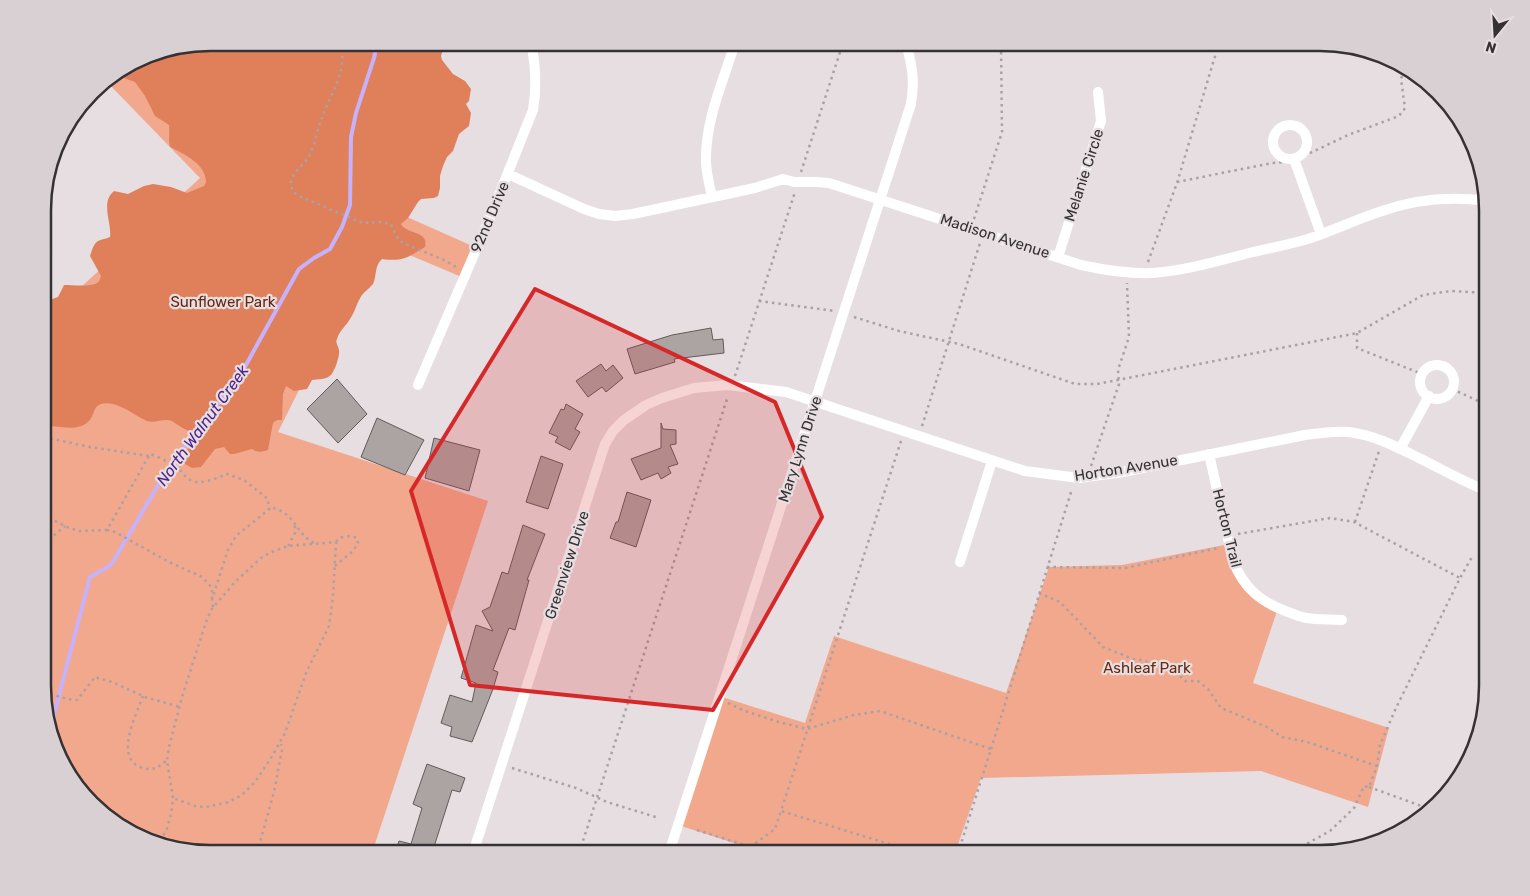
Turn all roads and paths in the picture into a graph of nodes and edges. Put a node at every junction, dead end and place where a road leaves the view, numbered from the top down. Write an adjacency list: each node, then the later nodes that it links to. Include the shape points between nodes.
1 (840, 51): 12 (path)
2 (909, 51): 15 (street, Mary Lynn Drive, via 913,66 912,104)
3 (1001, 51): 17 (path, via 1002,132 973,219 987,223)
4 (1216, 51): 13 (path)
5 (342, 52): 21 (path, via 342,66 335,89 308,157 291,181 292,190 296,195 357,221 391,224 403,243)
6 (534, 52): 11 (street, 92nd Drive, via 536,67 533,110)
7 (732, 52): 14 (street, via 707,135 707,175)
8 (1402, 75): 10 (path, via 1405,108 1399,116)
9 (1098, 92): 19 (street, Melanie Circle, via 1101,121)
10 (1294, 160): 13 (path); 18 (street)
11 (508, 174): 14 (street, Madison Avenue, via 584,209 615,216); 30 (street, 92nd Drive)
12 (798, 182): 14 (street, Madison Avenue, via 783,179); 15 (street, Madison Avenue, via 829,183); 24 (path)
13 (1177, 183): 20 (path)
14 (712, 197)
15 (881, 200): 17 (street, Madison Avenue); 25 (street, Mary Lynn Drive)
16 (1478, 200): 18 (street, Madison Avenue, via 1420,201 1378,212)
17 (984, 233): 19 (street, Madison Avenue); 27 (path)
18 (1321, 234): 22 (street, Madison Avenue, via 1185,269)
19 (1058, 257): 22 (street, Madison Avenue, via 1081,265)
20 (1146, 266)
21 (456, 267)
22 (1126, 272): 29 (path, via 1129,337 1118,370)
23 (1478, 292): 26 (path, via 1451,291 1423,296)
24 (759, 301): 25 (path); 31 (path)
25 (844, 314): 27 (path); 36 (street, Mary Lynn Drive)
26 (1358, 333): 28 (path, via 1357,348); 29 (path)
27 (949, 342): 29 (path, via 1075,384); 37 (path, via 921,427 907,422)
28 (1422, 374): 33 (street, via 1434,366 1444,367 1454,379); 34 (street, via 1421,385)
29 (1119, 379): 44 (path, via 1091,468)
30 (418, 385)
31 (732, 385): 32 (street, Greenview Drive); 74 (street, Greenview Drive, via 694,388 646,405 624,420 605,444); 78 (path)
32 (762, 389): 36 (street, Horton Avenue, via 786,392)
33 (1452, 389): 34 (street, via 1440,398); 35 (path)
34 (1429, 396): 40 (street)
35 (1478, 401)
36 (815, 402): 37 (street, Horton Avenue); 68 (street, Mary Lynn Drive)
37 (904, 432): 43 (street, Horton Avenue); 70 (path)
38 (51, 439): 42 (path)
39 (1383, 440): 40 (street, Horton Avenue); 41 (street, Horton Avenue, via 1334,432); 48 (path)
40 (1400, 449): 45 (street, Horton Avenue)
41 (1209, 454): 44 (street, Horton Avenue); 53 (street, Horton Trail)
42 (149, 456): 46 (path, via 161,458 190,480 201,482 228,474 244,480 268,499); 51 (path)
43 (992, 461): 44 (street, Horton Avenue, via 1024,471); 58 (street)
44 (1081, 478): 60 (path, via 1071,489)
45 (1478, 488)
46 (269, 510): 49 (path, via 283,512); 63 (path, via 236,536)
47 (51, 519): 50 (path)
48 (1354, 522): 53 (path, via 1330,518 1233,535); 61 (path)
49 (295, 524): 55 (path, via 306,539); 56 (path)
50 (65, 526): 51 (path, via 79,531); 52 (path)
51 (108, 530): 63 (path, via 202,577 212,588)
52 (51, 538)
53 (1228, 540): 60 (path, via 1223,547 1125,568); 65 (street, Horton Trail, via 1239,575 1259,598 1307,618)
54 (336, 542): 55 (path); 59 (path); 59 (path, via 350,535 357,538 358,543)
55 (316, 544): 56 (path)
56 (288, 546): 64 (path, via 261,558)
57 (1472, 557): 61 (path)
58 (960, 562)
59 (335, 566): 71 (path, via 329,626 306,672)
60 (1047, 567): 62 (path)
61 (1460, 578): 75 (path, via 1396,708 1380,745)
62 (1039, 593): 72 (path); 75 (path, via 1060,602 1103,647 1173,669 1185,681 1198,682 1208,689 1221,708 1268,727 1282,737 1307,742)
63 (212, 599): 64 (path)
64 (213, 607): 69 (path)
65 (1342, 620)
66 (52, 694): 67 (path, via 77,700 95,677)
67 (143, 696): 69 (path); 73 (path, via 127,745 128,754 135,765 154,770)
68 (718, 700): 70 (path); 90 (street, Mary Lynn Drive)
69 (180, 707): 73 (path)
70 (807, 729): 72 (path, via 880,711); 80 (path)
71 (281, 742): 77 (path, via 255,782 229,802 206,807); 87 (path, via 274,792)
72 (991, 749): 85 (path)
73 (167, 760): 77 (path)
74 (501, 765): 78 (path, via 576,788); 88 (street, Greenview Drive)
75 (1377, 766): 76 (path)
76 (1369, 787): 79 (path); 86 (path, via 1364,786 1354,808 1330,831)
77 (172, 798): 83 (path, via 169,825)
78 (597, 798): 81 (path); 89 (path)
79 (1423, 807)
80 (781, 811): 84 (path); 92 (path, via 775,829)
81 (659, 818)
82 (696, 830): 91 (path)
83 (162, 837)
84 (891, 844)
85 (961, 844)
86 (1306, 844)
87 (259, 845)
88 (476, 845)
89 (582, 845)
90 (672, 845)
91 (742, 845)
92 (753, 845)

